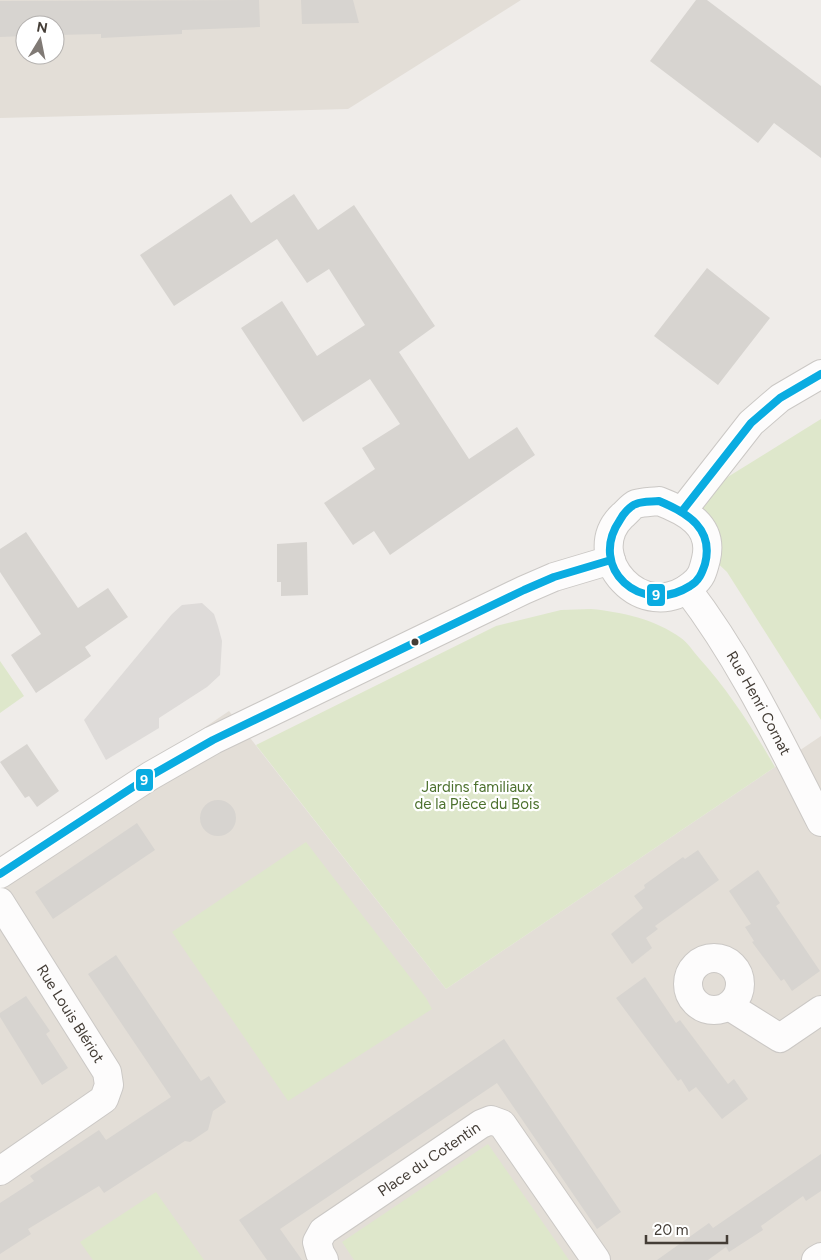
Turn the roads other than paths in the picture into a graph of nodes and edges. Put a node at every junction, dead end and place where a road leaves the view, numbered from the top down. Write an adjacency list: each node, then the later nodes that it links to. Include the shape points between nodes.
1 (821, 374): 2 (street, via 780,398 751,423)
2 (683, 510): 3 (street, via 659,501 634,504 617,521 610,541); 4 (street, via 704,530 708,550 702,577)
3 (611, 560): 4 (street, via 621,581 640,595 667,597); 6 (street, via 554,577 524,590 245,724 150,776)
4 (687, 589): 5 (street, Rue Henri Cornat, via 742,669)
5 (821, 822)
6 (0, 874)
7 (0, 902): 10 (street, Rue Louis Blériot, via 107,1072 109,1085 104,1099)
8 (729, 1006): 9 (street, via 780,1038)
9 (821, 1010)
10 (0, 1170)
11 (821, 1257): 14 (street)
12 (324, 1260): 13 (street, Place du Cotentin, via 317,1242 323,1231 491,1120 502,1124)
13 (596, 1260)
14 (816, 1260)

